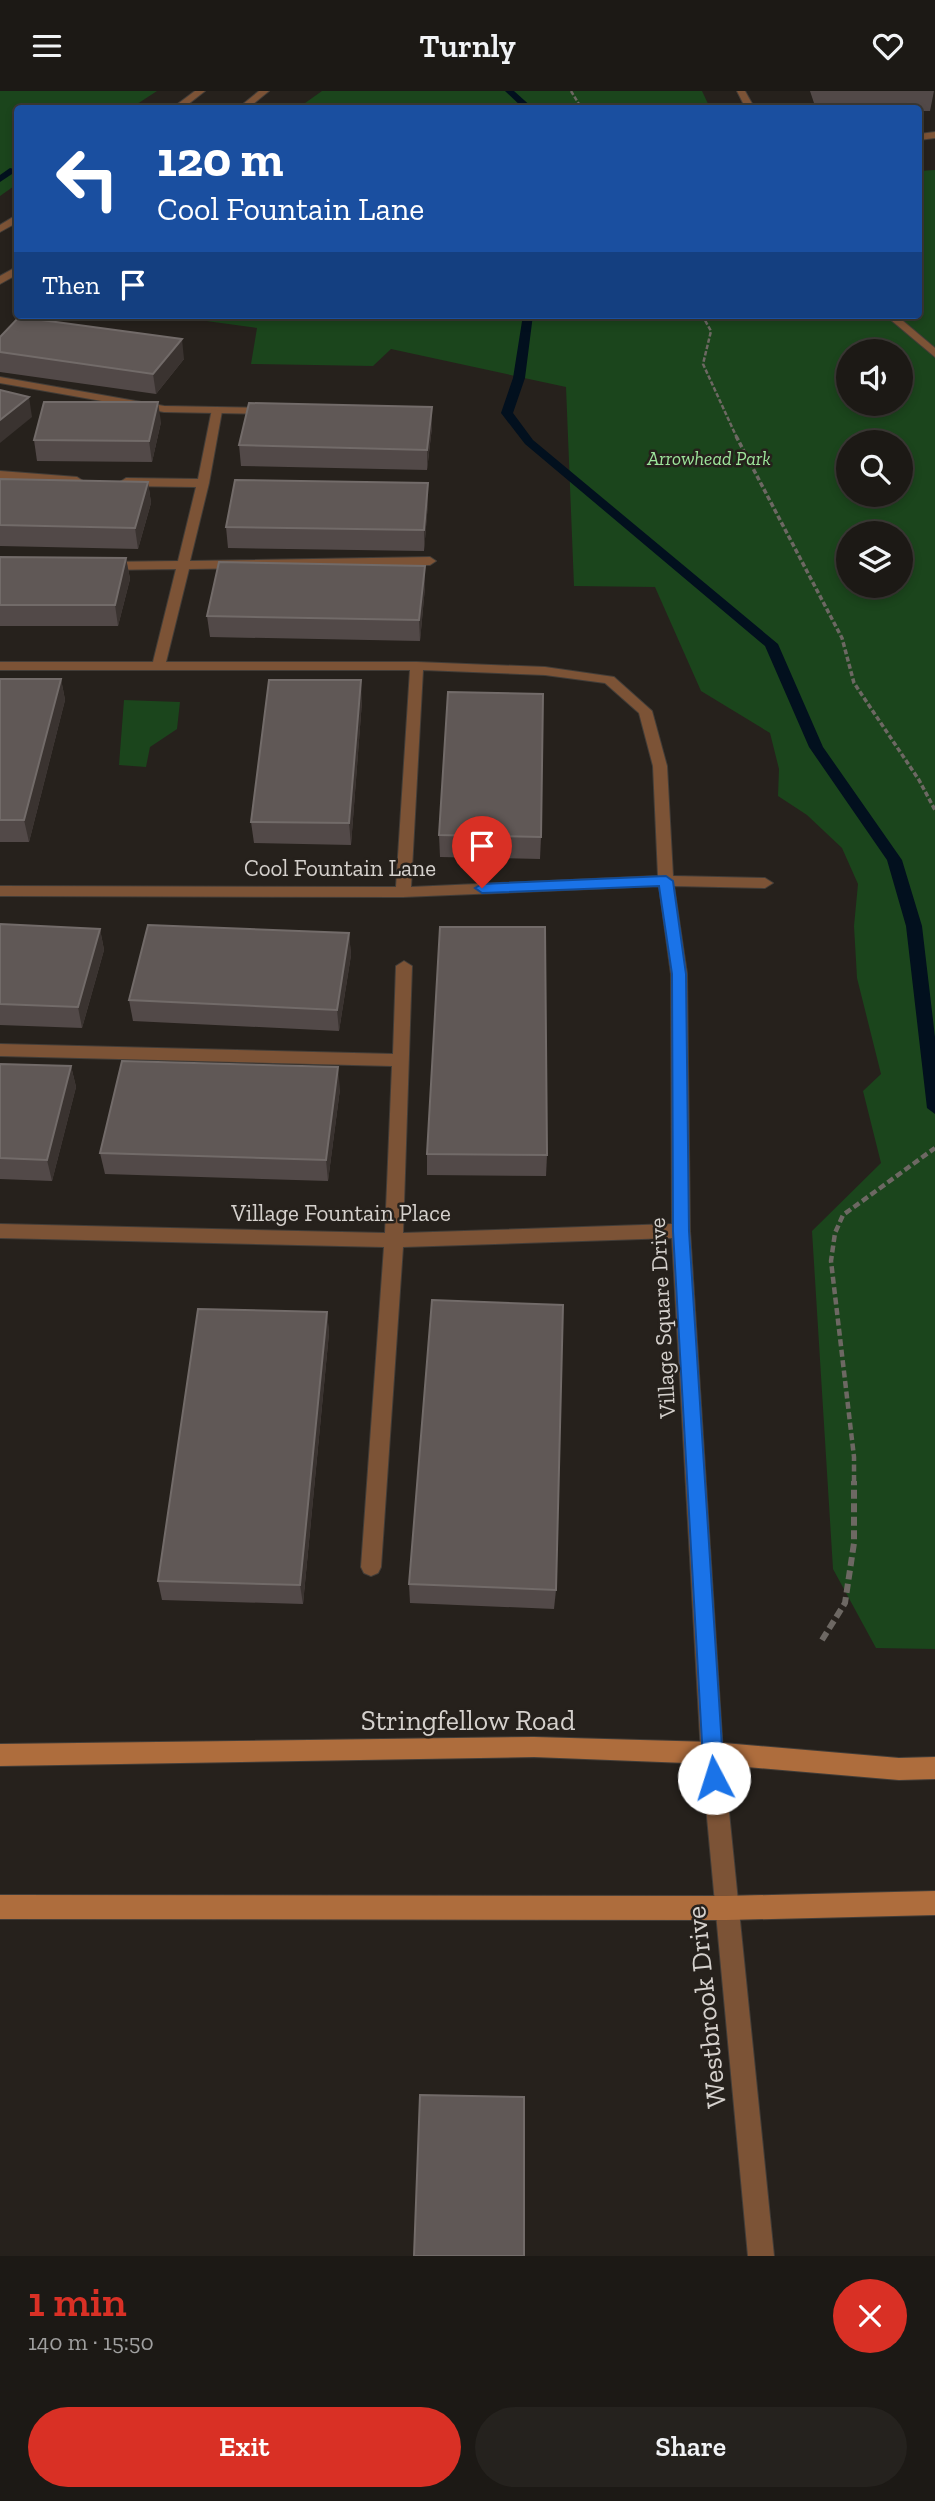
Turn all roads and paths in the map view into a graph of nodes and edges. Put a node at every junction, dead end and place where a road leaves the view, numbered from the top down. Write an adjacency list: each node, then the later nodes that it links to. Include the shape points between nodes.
1 (201, 91): 3 (street)
2 (265, 91): 4 (street)
3 (181, 105)
4 (246, 105)
5 (704, 319): 21 (path, via 711,331 703,364 726,417 842,638 854,683)
6 (895, 319): 7 (street)
7 (935, 354)
8 (0, 380): 9 (street, via 164,409)
9 (216, 411): 10 (street); 14 (street)
10 (285, 411)
11 (0, 475): 12 (street)
12 (90, 481)
13 (116, 482): 14 (street)
14 (203, 483): 16 (street)
15 (430, 561): 16 (street)
16 (184, 564): 17 (street); 18 (street)
17 (95, 566)
18 (159, 665): 19 (street, Village Square Drive); 20 (street, Village Square Drive)
19 (0, 666)
20 (417, 666): 22 (street, Village Square Drive, via 545,671 609,680 645,711 660,766); 25 (street)
21 (935, 810)
22 (666, 881): 23 (street, Cool Fountain Lane); 25 (street, Cool Fountain Lane); 31 (street, Village Square Drive, via 679,974)
23 (765, 883)
24 (0, 891): 25 (street, Cool Fountain Lane)
25 (403, 891)
26 (404, 966): 28 (street)
27 (0, 1050): 28 (street)
28 (399, 1061): 32 (street)
29 (935, 1148): 34 (path, via 843,1215 835,1233 831,1261 854,1457 854,1543 845,1603)
30 (0, 1231): 32 (street, Village Fountain Place)
31 (681, 1231): 32 (street, Village Fountain Place); 35 (street, Village Square Drive)
32 (394, 1240): 33 (street)
33 (372, 1567)
34 (822, 1640)
35 (712, 1753): 36 (main road, Stringfellow Road, via 534,1747); 37 (main road, Stringfellow Road); 40 (street, Westbrook Drive)
36 (0, 1755)
37 (935, 1768)
38 (935, 1903): 40 (main road)
39 (0, 1907): 40 (main road)
40 (726, 1908): 41 (street, Westbrook Drive)
41 (761, 2256)

